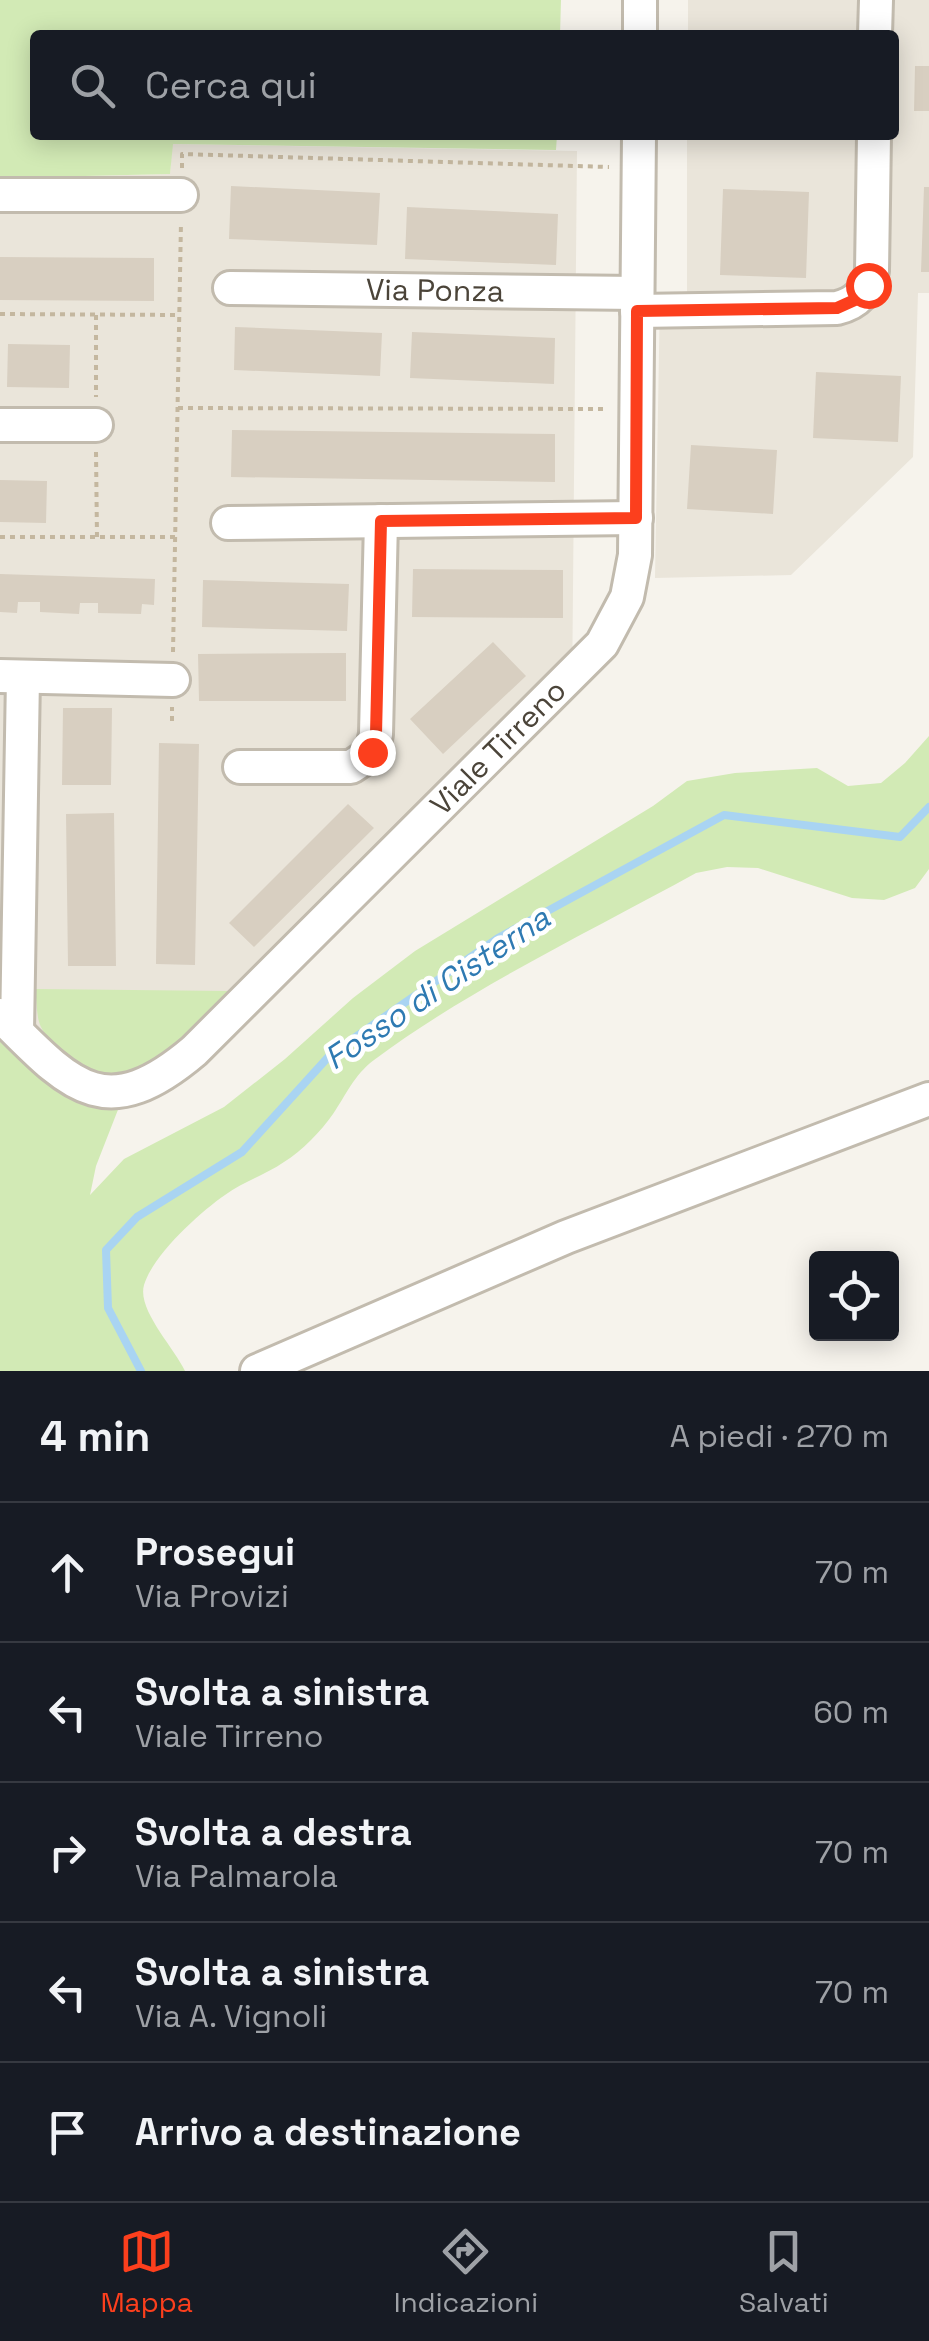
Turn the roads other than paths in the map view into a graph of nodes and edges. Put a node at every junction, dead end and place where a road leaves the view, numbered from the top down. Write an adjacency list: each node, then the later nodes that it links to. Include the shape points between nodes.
1 (640, 0): 3 (street)
2 (876, 0): 4 (street)
3 (640, 30)
4 (875, 30)
5 (639, 140): 10 (street, Viale Tirreno)
6 (874, 140): 10 (street, Via Ponza, via 872,271 857,299 837,308)
7 (0, 195): 8 (street)
8 (181, 195)
9 (230, 288): 10 (street, Via Ponza)
10 (637, 302): 13 (street, Viale Tirreno)
11 (96, 425): 12 (street)
12 (0, 426)
13 (636, 518): 14 (street); 19 (street, Viale Tirreno, via 627,597 594,654 172,1069 135,1089 94,1088 58,1072)
14 (381, 521): 15 (street); 18 (street, via 374,749 351,767)
15 (228, 523)
16 (12, 676): 17 (street); 19 (street)
17 (173, 680)
18 (240, 767)
19 (8, 1023)
20 (929, 1099): 21 (street, via 566,1237)
21 (257, 1371)

